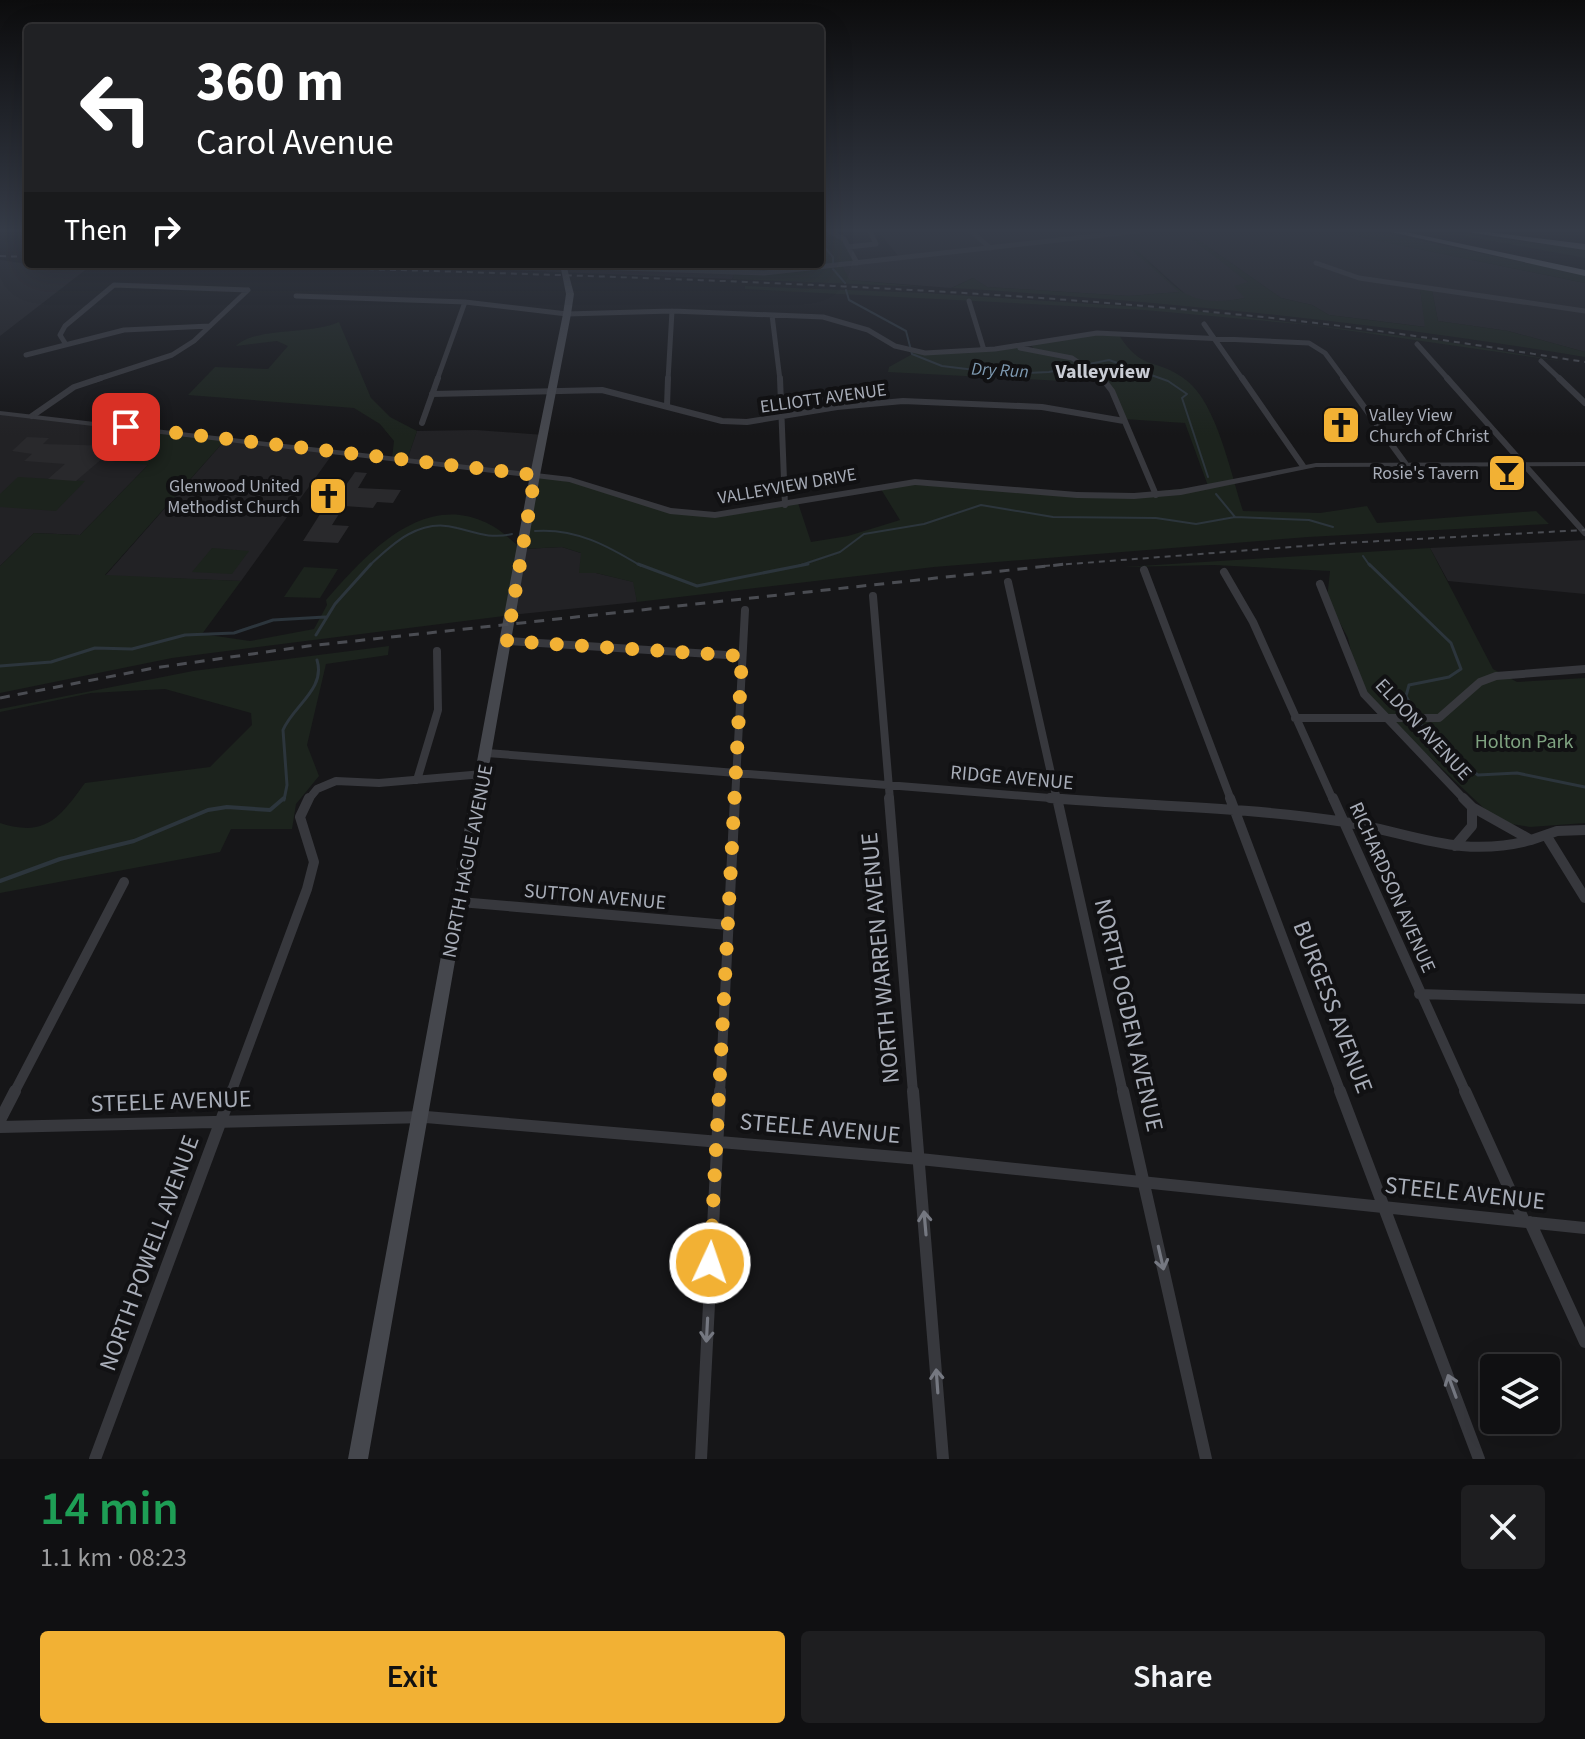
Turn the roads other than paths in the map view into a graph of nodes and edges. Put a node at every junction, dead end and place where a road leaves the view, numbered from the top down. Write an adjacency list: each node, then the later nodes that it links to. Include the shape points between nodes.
1 (97, 299): 15 (street, via 65,326 60,335)
2 (238, 299): 13 (street)
3 (383, 299): 7 (street)
4 (569, 299): 10 (main road, NORTH HAGUE AVENUE)
5 (1503, 299): 9 (street)
6 (969, 301): 18 (street)
7 (465, 302): 10 (street); 22 (street)
8 (672, 311): 10 (street); 11 (street); 24 (street)
9 (1585, 311)
10 (567, 314): 21 (main road, NORTH HAGUE AVENUE)
11 (772, 315): 18 (street, via 841,321 916,352); 27 (street)
12 (1204, 324): 14 (street)
13 (210, 326): 15 (street, via 143,328); 26 (street, via 172,355 84,383)
14 (1213, 340): 17 (street, via 1097,333); 30 (street, via 1314,344); 33 (street)
15 (65, 343): 19 (street)
16 (1417, 344): 31 (street)
17 (1007, 347): 18 (street); 28 (street, via 1082,362 1108,385)
18 (984, 350)
19 (26, 355)
20 (1541, 361): 23 (street)
21 (553, 391): 22 (street, ELLIOTT AVENUE); 24 (street, ELLIOTT AVENUE, via 602,390); 34 (main road, NORTH HAGUE AVENUE)
22 (432, 394): 29 (street)
23 (1585, 403)
24 (667, 406): 27 (street, ELLIOTT AVENUE, via 722,421)
25 (0, 413): 26 (street, VALLEYVIEW DRIVE)
26 (32, 416): 34 (street, VALLEYVIEW DRIVE)
27 (784, 417): 28 (street, ELLIOTT AVENUE, via 856,404 935,401 1042,407); 36 (street)
28 (1124, 421): 35 (street)
29 (422, 423)
30 (1405, 463): 31 (street, VALLEYVIEW DRIVE); 33 (street, VALLEYVIEW DRIVE)
31 (1524, 464): 32 (street, VALLEYVIEW DRIVE); 37 (street)
32 (1585, 464)
33 (1303, 466): 35 (street, VALLEYVIEW DRIVE)
34 (535, 475): 36 (street, VALLEYVIEW DRIVE, via 688,514 726,515); 44 (main road, NORTH HAGUE AVENUE)
35 (1156, 495): 36 (street, VALLEYVIEW DRIVE, via 1077,495 915,482)
36 (785, 505)
37 (1585, 533)
38 (1144, 570): 57 (street, BURGESS AVENUE)
39 (1224, 572): 48 (street, RICHARDSON AVENUE, via 1240,594)
40 (1008, 582): 55 (street, NORTH OGDEN AVENUE)
41 (1320, 584): 49 (street, ELDON AVENUE, via 1357,683)
42 (873, 596): 54 (street, NORTH WARREN AVENUE)
43 (745, 610): 46 (street)
44 (507, 641): 46 (street); 50 (main road, NORTH HAGUE AVENUE)
45 (437, 651): 53 (street, via 438,710)
46 (742, 656): 51 (street)
47 (1585, 669): 49 (street, via 1496,676 1480,682 1447,714 1428,720)
48 (1295, 718): 49 (street); 58 (street, RICHARDSON AVENUE)
49 (1384, 718): 56 (street, ELDON AVENUE)
50 (487, 753): 51 (street, RIDGE AVENUE); 52 (main road, NORTH HAGUE AVENUE)
51 (736, 773): 54 (street, RIDGE AVENUE); 66 (street)
52 (483, 774): 53 (street); 65 (main road, NORTH HAGUE AVENUE)
53 (417, 780): 71 (street, NORTH POWELL AVENUE, via 336,781 312,793 300,817 314,862 307,889)
54 (888, 785): 55 (street, RIDGE AVENUE); 74 (street, NORTH WARREN AVENUE)
55 (1057, 799): 57 (street, RIDGE AVENUE); 75 (street, NORTH OGDEN AVENUE)
56 (1472, 807): 61 (street, ELDON AVENUE); 62 (street, ELDON AVENUE, via 1472,826)
57 (1236, 812): 58 (street, RIDGE AVENUE); 76 (street, BURGESS AVENUE)
58 (1340, 821): 62 (street, RIDGE AVENUE); 67 (street, RICHARDSON AVENUE)
59 (1585, 830): 60 (street)
60 (1546, 835): 61 (street); 64 (street)
61 (1531, 840): 62 (street, RIDGE AVENUE, via 1494,849)
62 (1455, 846)
63 (124, 882): 70 (street)
64 (1585, 898)
65 (460, 902): 66 (street, SUTTON AVENUE); 69 (main road, NORTH HAGUE AVENUE)
66 (728, 925): 73 (street)
67 (1419, 994): 68 (street); 77 (street, RICHARDSON AVENUE)
68 (1585, 999)
69 (420, 1117): 71 (street, STEELE AVENUE); 73 (street, STEELE AVENUE); 81 (main road, NORTH HAGUE AVENUE)
70 (0, 1120)
71 (221, 1122): 72 (street, STEELE AVENUE); 80 (street, NORTH POWELL AVENUE)
72 (0, 1127)
73 (716, 1140): 74 (street, STEELE AVENUE); 82 (street, one-way to 82)
74 (920, 1159): 75 (street, STEELE AVENUE); 83 (street, NORTH WARREN AVENUE, one-way to 74)
75 (1144, 1181): 76 (street, STEELE AVENUE); 84 (street, NORTH OGDEN AVENUE, one-way to 84)
76 (1385, 1206): 77 (street, STEELE AVENUE); 85 (street, BURGESS AVENUE, one-way to 76)
77 (1527, 1222): 78 (street, STEELE AVENUE); 79 (street, RICHARDSON AVENUE)
78 (1585, 1228)
79 (1585, 1342)
80 (95, 1459)
81 (358, 1459)
82 (701, 1459)
83 (943, 1459)
84 (1206, 1459)
85 (1479, 1459)

